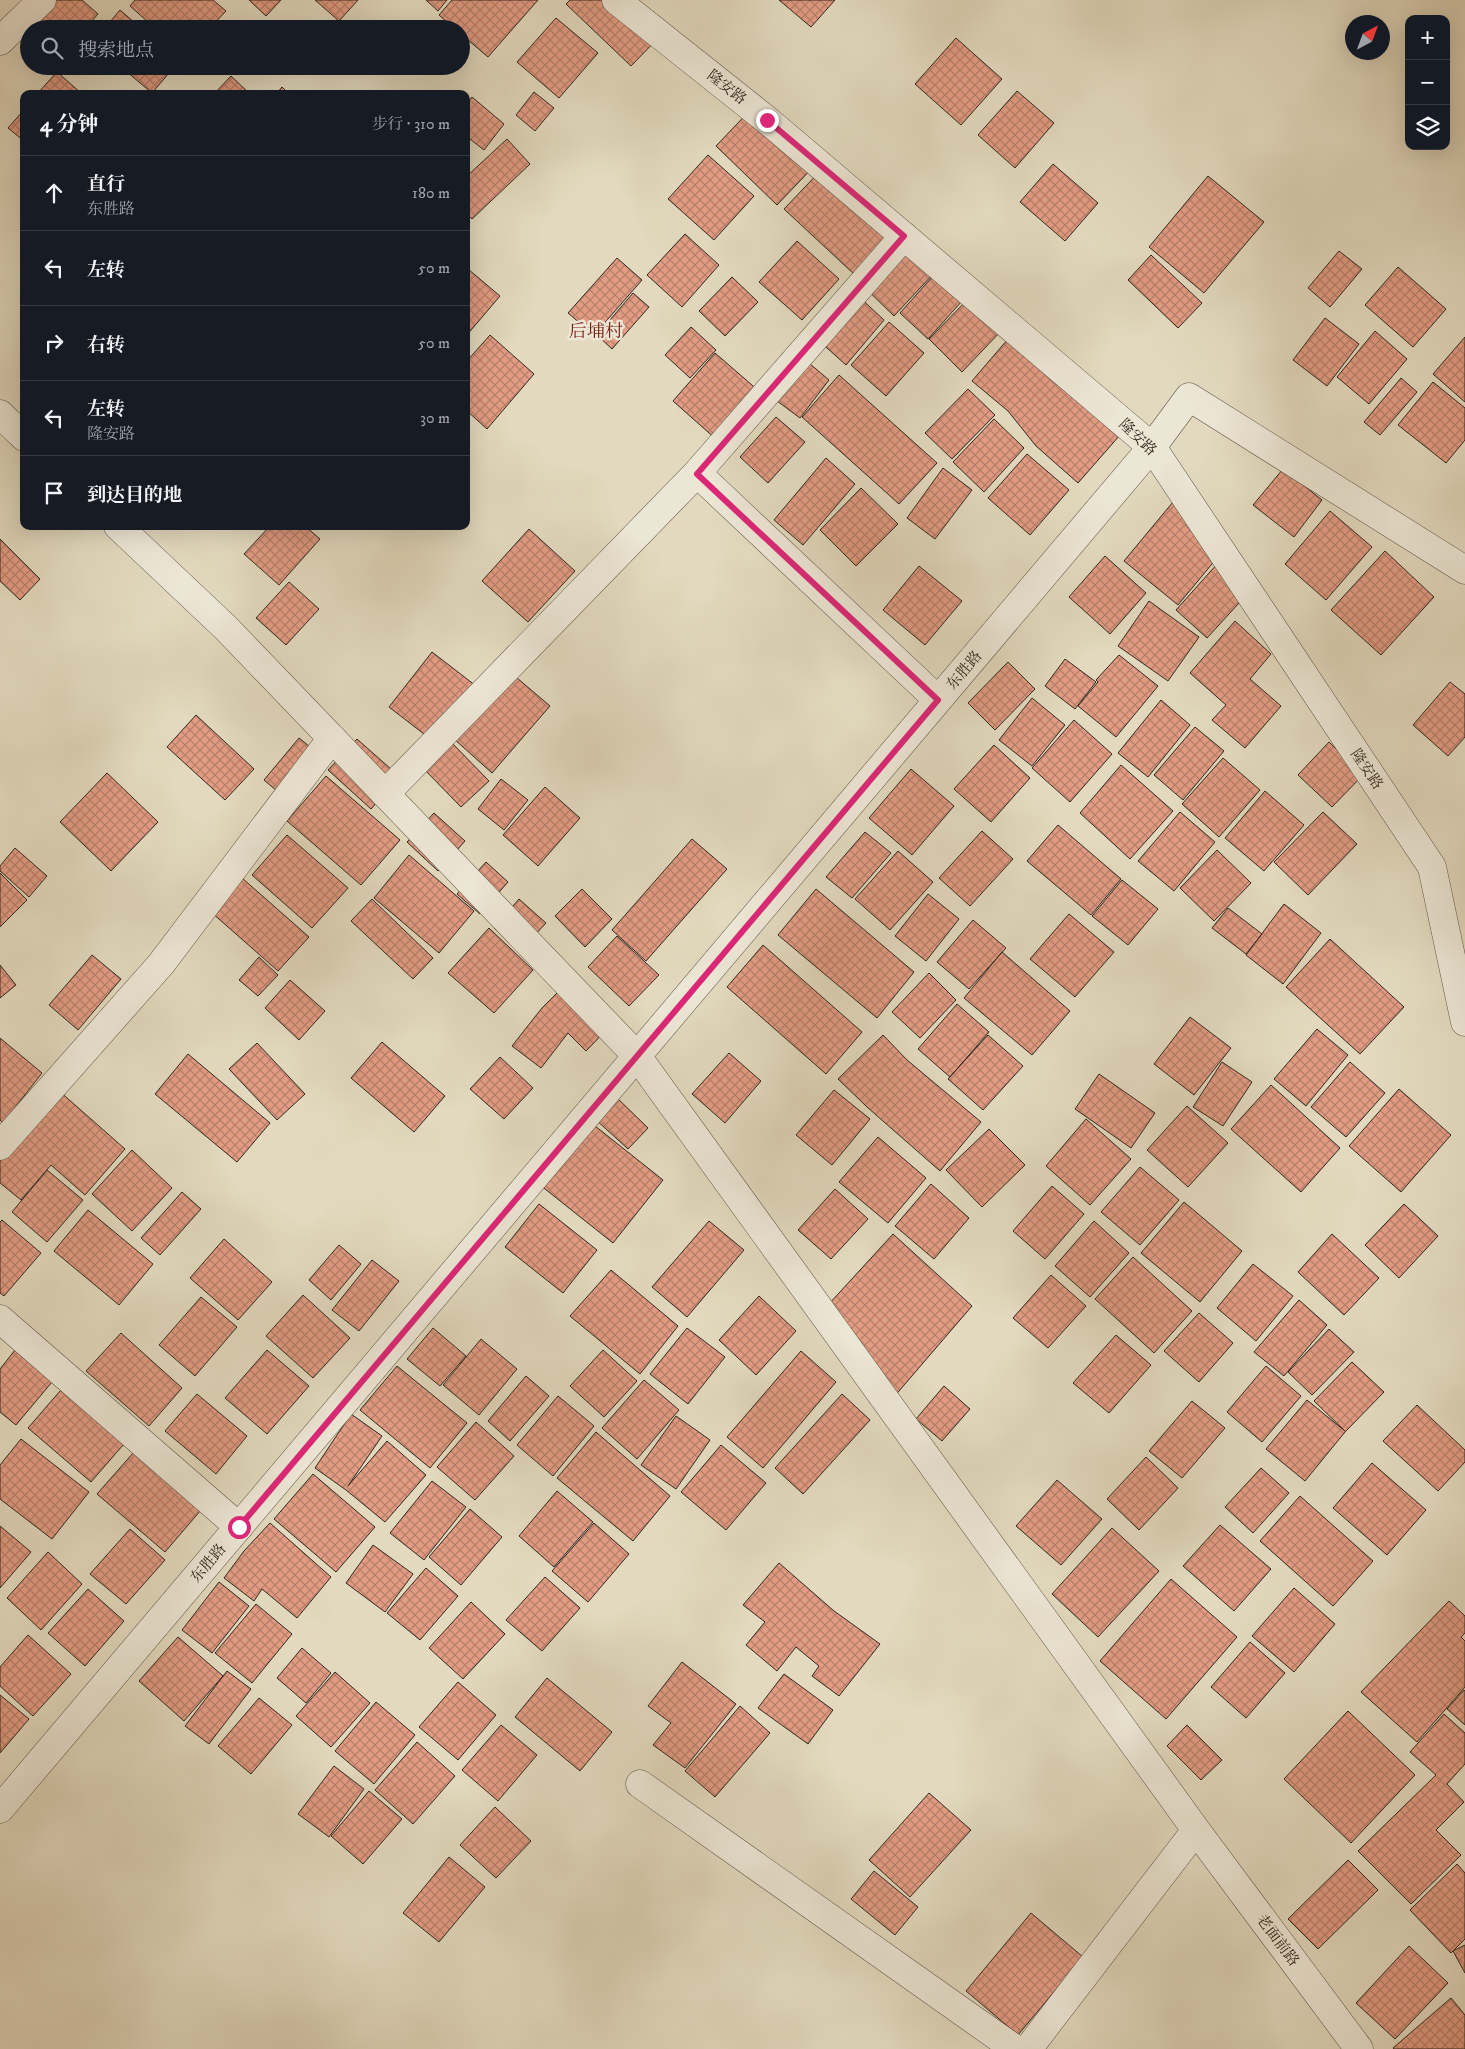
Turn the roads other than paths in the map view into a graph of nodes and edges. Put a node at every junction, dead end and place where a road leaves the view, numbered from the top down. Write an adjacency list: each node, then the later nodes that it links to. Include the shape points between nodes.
1 (42, 0): 3 (street)
2 (616, 0): 6 (street, 隆安路, via 767,120)
3 (22, 20)
4 (20, 21): 5 (street)
5 (0, 41)
6 (904, 236): 9 (street, 隆安路); 10 (street)
7 (0, 414): 8 (street)
8 (20, 433)
9 (1152, 447): 12 (street, 东胜路, via 1189,397); 13 (street, 东胜路); 16 (street, 隆安路, via 1432,867)
10 (697, 474): 13 (street); 15 (street)
11 (122, 530): 14 (street, 老面前路, via 226,628)
12 (1465, 570)
13 (938, 700): 17 (street, 东胜路)
14 (332, 738): 15 (street, 老面前路); 18 (street, via 162,964)
15 (385, 794): 17 (street, 老面前路)
16 (1465, 1022)
17 (637, 1056): 20 (street, 东胜路); 23 (street, 老面前路)
18 (0, 1146)
19 (0, 1319): 20 (street)
20 (239, 1527): 22 (street, 东胜路)
21 (640, 1784): 24 (street)
22 (0, 1809)
23 (1196, 1830): 25 (street); 26 (street, 老面前路)
24 (1015, 2049)
25 (1028, 2049)
26 (1360, 2049)

